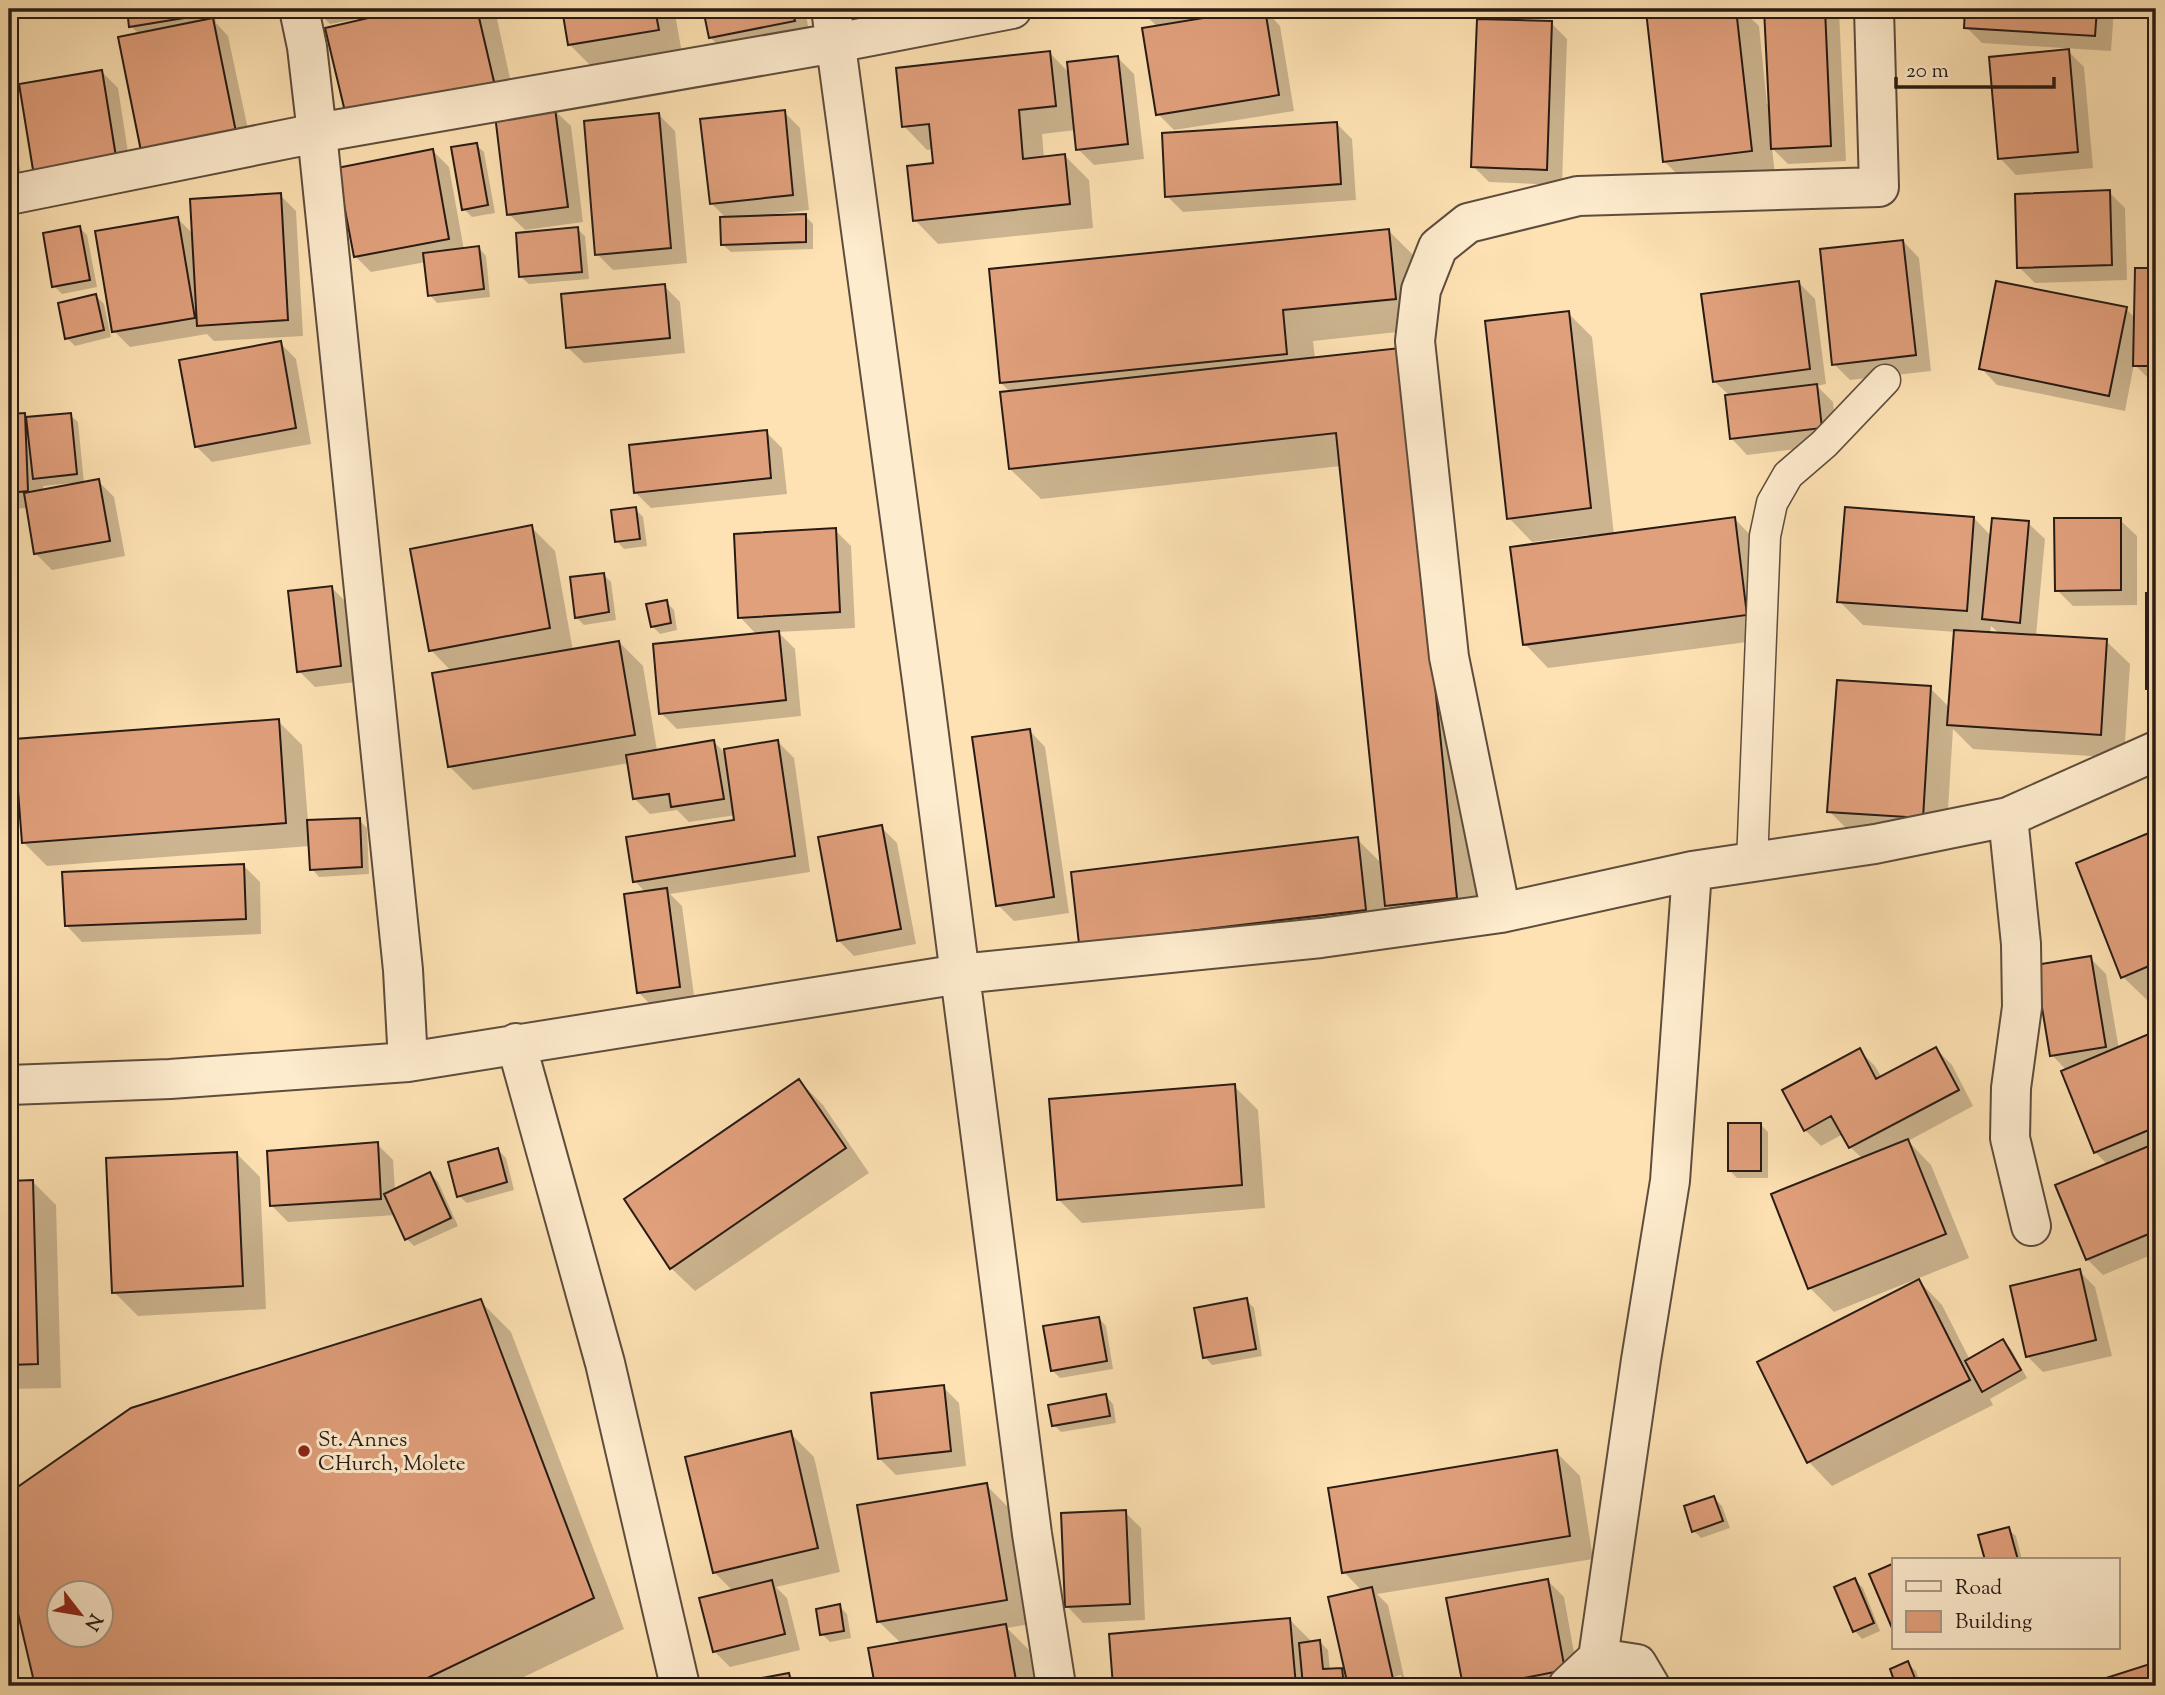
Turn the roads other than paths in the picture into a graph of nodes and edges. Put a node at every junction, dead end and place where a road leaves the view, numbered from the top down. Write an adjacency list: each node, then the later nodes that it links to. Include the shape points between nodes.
1 (299, 9): 5 (street)
2 (1012, 9): 4 (street)
3 (1874, 9): 12 (street, via 1879,187 1578,196 1468,223 1438,247 1421,290 1415,341 1449,657)
4 (833, 26): 5 (street); 13 (street)
5 (317, 133): 6 (street); 15 (street)
6 (9, 195)
7 (1885, 380): 10 (lane, via 1788,475 1772,503 1765,536)
8 (2156, 751): 9 (street)
9 (2008, 817): 10 (street); 17 (street, via 2022,994 2010,1138)
10 (1752, 863): 11 (street)
11 (1692, 871): 12 (street); 18 (street, via 1670,1181)
12 (1501, 913): 13 (street, via 1321,938)
13 (960, 974): 14 (street); 20 (street)
14 (516, 1043): 15 (street); 19 (street, via 605,1363)
15 (408, 1062): 16 (street)
16 (9, 1085)
17 (2031, 1226)
18 (1598, 1658): 21 (street); 22 (street, via 1637,1664)
19 (680, 1686)
20 (1056, 1686)
21 (1568, 1686)
22 (1650, 1686)

